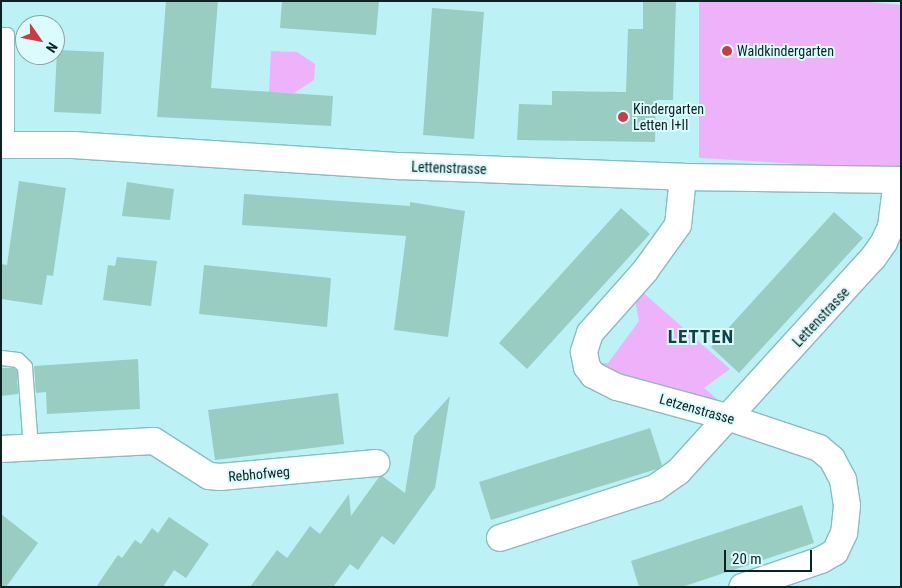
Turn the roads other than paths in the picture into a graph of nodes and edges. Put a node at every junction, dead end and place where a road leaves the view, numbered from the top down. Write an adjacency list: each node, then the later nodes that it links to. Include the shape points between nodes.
1 (1, 35): 2 (lane, via 7,35)
2 (4, 144): 3 (street, Lettenstrasse, via 73,144 400,166)
3 (683, 178): 4 (street, Lettenstrasse); 6 (street, Letzenstrasse, via 678,224 645,271 590,333 585,360 593,375 617,387)
4 (899, 180): 6 (street, Lettenstrasse, via 884,242 859,276)
5 (1, 358): 7 (lane, via 12,358 25,367)
6 (727, 417): 10 (street, Lettenstrasse, via 678,472 655,488); 11 (street, Letzenstrasse, via 819,448 832,459 843,480 847,506 844,533 834,552 821,560)
7 (32, 448): 8 (street, Rebhofweg); 9 (street, Rebhofweg, via 154,441 209,476 220,477)
8 (1, 449)
9 (376, 463)
10 (500, 538)
11 (742, 587)

